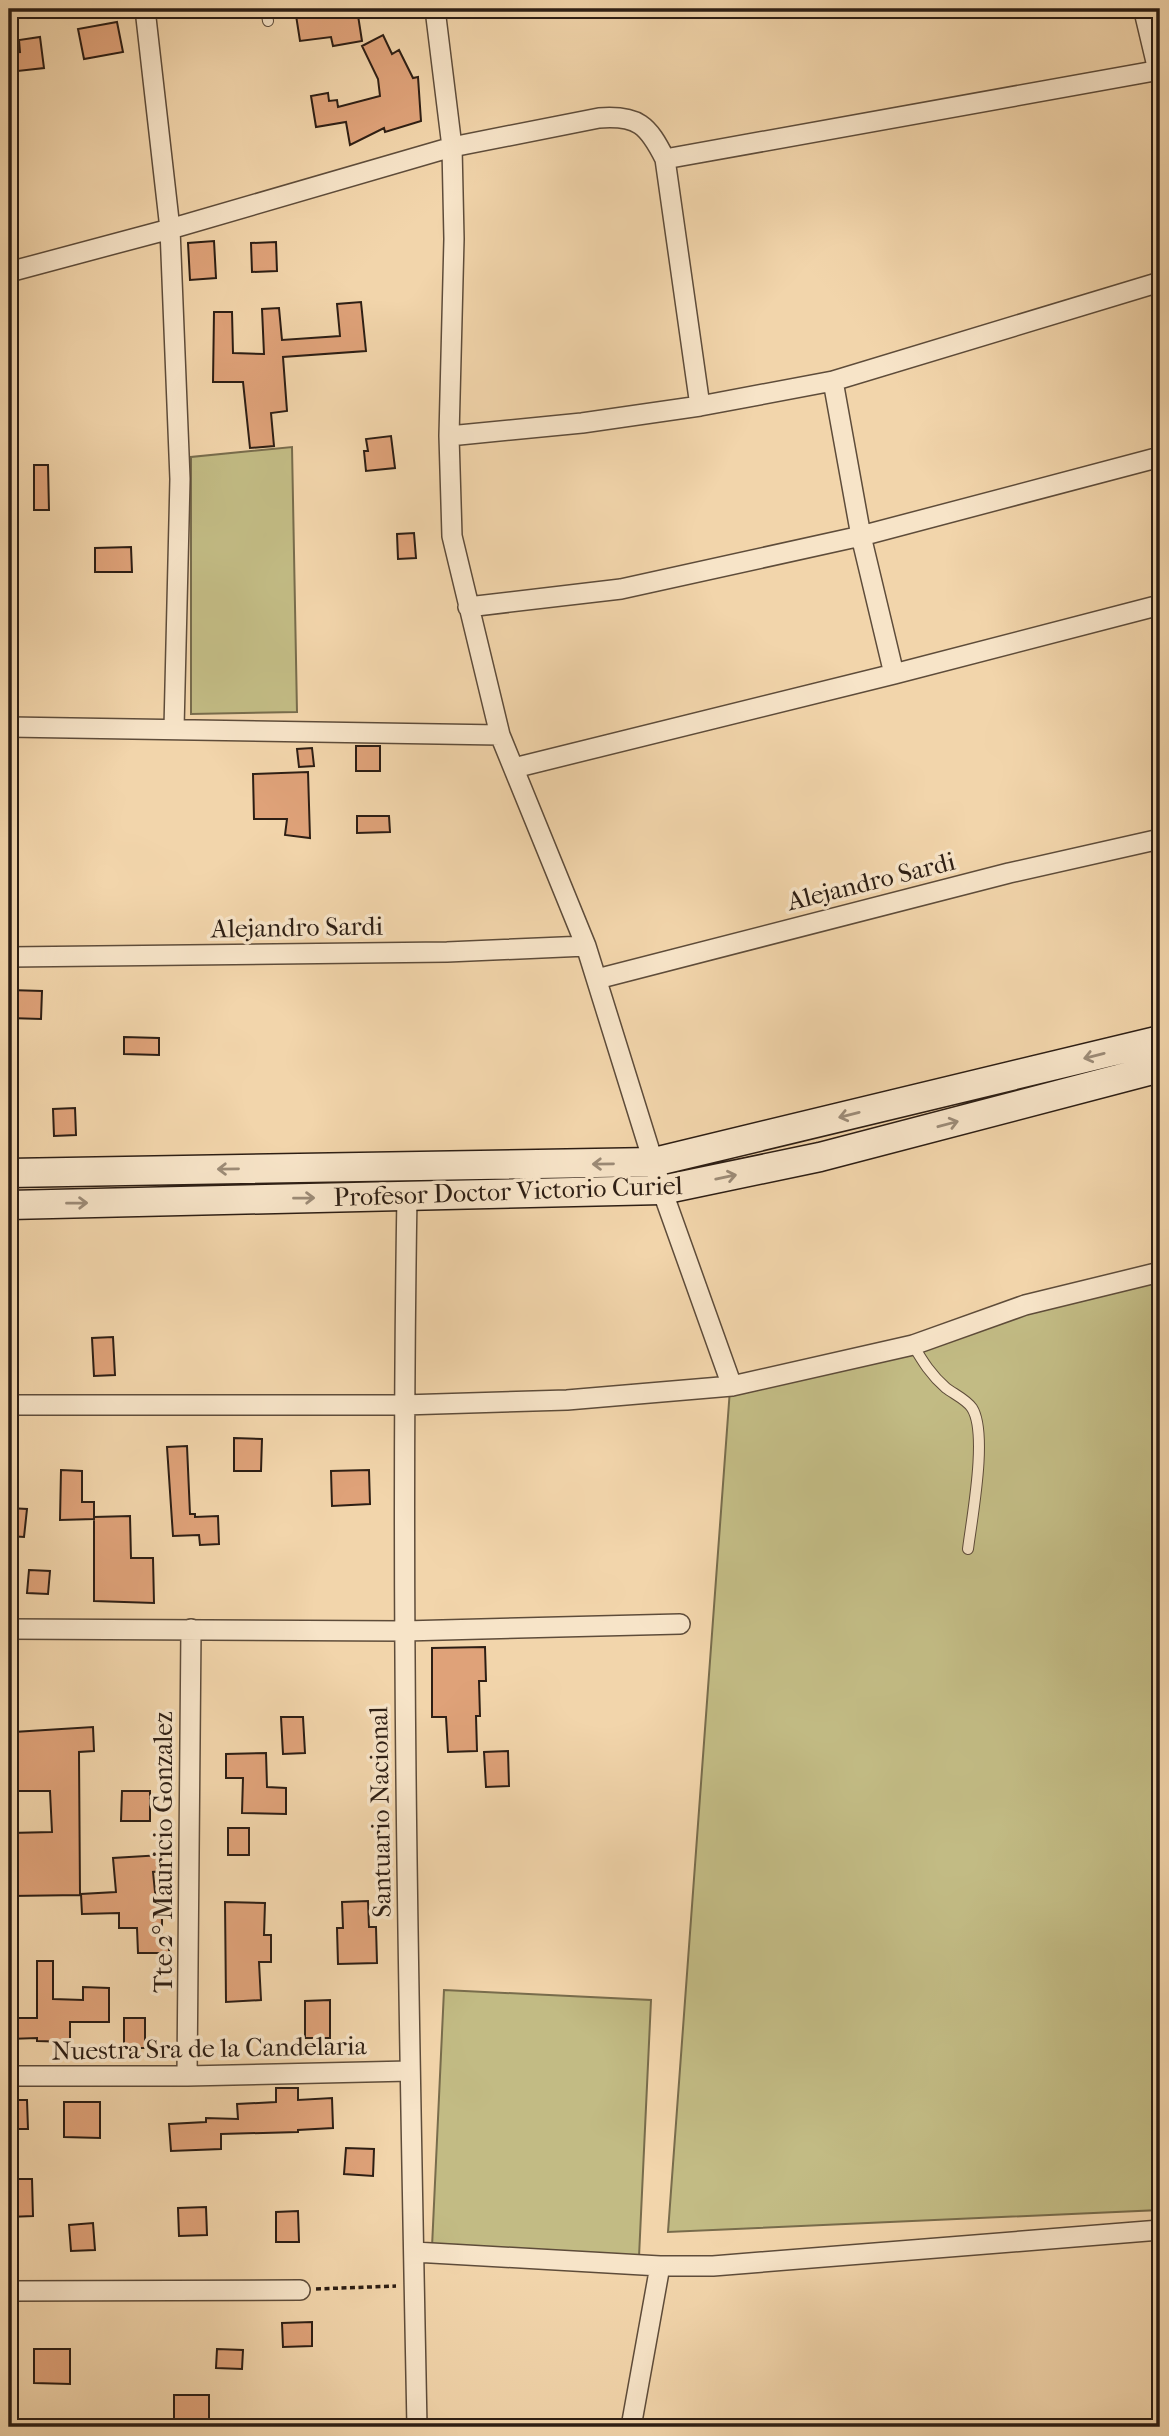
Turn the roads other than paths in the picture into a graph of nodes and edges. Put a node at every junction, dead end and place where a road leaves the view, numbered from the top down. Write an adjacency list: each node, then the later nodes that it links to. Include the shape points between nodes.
1 (145, 9): 9 (street)
2 (266, 9): 5 (lane)
3 (435, 9): 7 (street)
4 (1146, 9): 6 (street)
5 (268, 21)
6 (1160, 69): 8 (street)
7 (452, 147): 8 (street, via 621,117 653,134); 9 (street); 14 (street)
8 (665, 159): 13 (street)
9 (170, 229): 10 (street); 21 (street, via 180,478)
10 (9, 272)
11 (1160, 282): 12 (street)
12 (833, 381): 13 (street); 16 (street)
13 (700, 406): 14 (street)
14 (449, 436): 18 (street, via 452,536)
15 (1160, 457): 16 (street)
16 (861, 536): 18 (street, via 621,589); 19 (street)
17 (1160, 605): 19 (street)
18 (468, 607): 22 (street)
19 (894, 674): 23 (street)
20 (9, 727): 21 (street)
21 (174, 728): 22 (street)
22 (500, 735): 23 (street)
23 (514, 768): 25 (street)
24 (1160, 839): 27 (street, Alejandro Sardi, via 996,876)
25 (586, 947): 26 (street, Alejandro Sardi); 27 (street)
26 (9, 957)
27 (597, 979): 30 (street)
28 (1160, 1040): 30 (main road, Profesor Doctor Victorio Curiel, one-way to 30)
29 (1160, 1069): 32 (main road, Profesor Doctor Victorio Curiel, one-way to 29, via 820,1157)
30 (654, 1162): 31 (main road, Profesor Doctor Victorio Curiel, one-way to 31); 32 (street)
31 (9, 1173)
32 (663, 1190): 33 (main road, Profesor Doctor Victorio Curiel); 37 (street)
33 (407, 1196): 34 (main road, Profesor Doctor Victorio Curiel, one-way to 33); 39 (street, Santuario Nacional)
34 (9, 1205)
35 (1160, 1272): 36 (street, via 1025,1305)
36 (913, 1345): 37 (street); 40 (lane, via 926,1369 971,1406 978,1423)
37 (732, 1386): 39 (street, via 568,1400)
38 (9, 1405): 39 (street)
39 (403, 1405): 44 (street, Santuario Nacional)
40 (968, 1549)
41 (680, 1624): 44 (street)
42 (9, 1629): 43 (street)
43 (191, 1629): 44 (street); 47 (street, Tte 2° Mauricio Gonzalez)
44 (404, 1631): 45 (street, Santuario Nacional)
45 (410, 2071): 47 (street, Nuestra Sra de la Candelaria); 49 (street, Santuario Nacional)
46 (9, 2076): 47 (street, Nuestra Sra de la Candelaria)
47 (187, 2076)
48 (1160, 2230): 50 (street, via 713,2266)
49 (414, 2252): 50 (street); 53 (street, Santuario Nacional)
50 (660, 2266): 54 (street)
51 (300, 2290): 52 (street)
52 (9, 2291)
53 (417, 2427)
54 (631, 2427)

